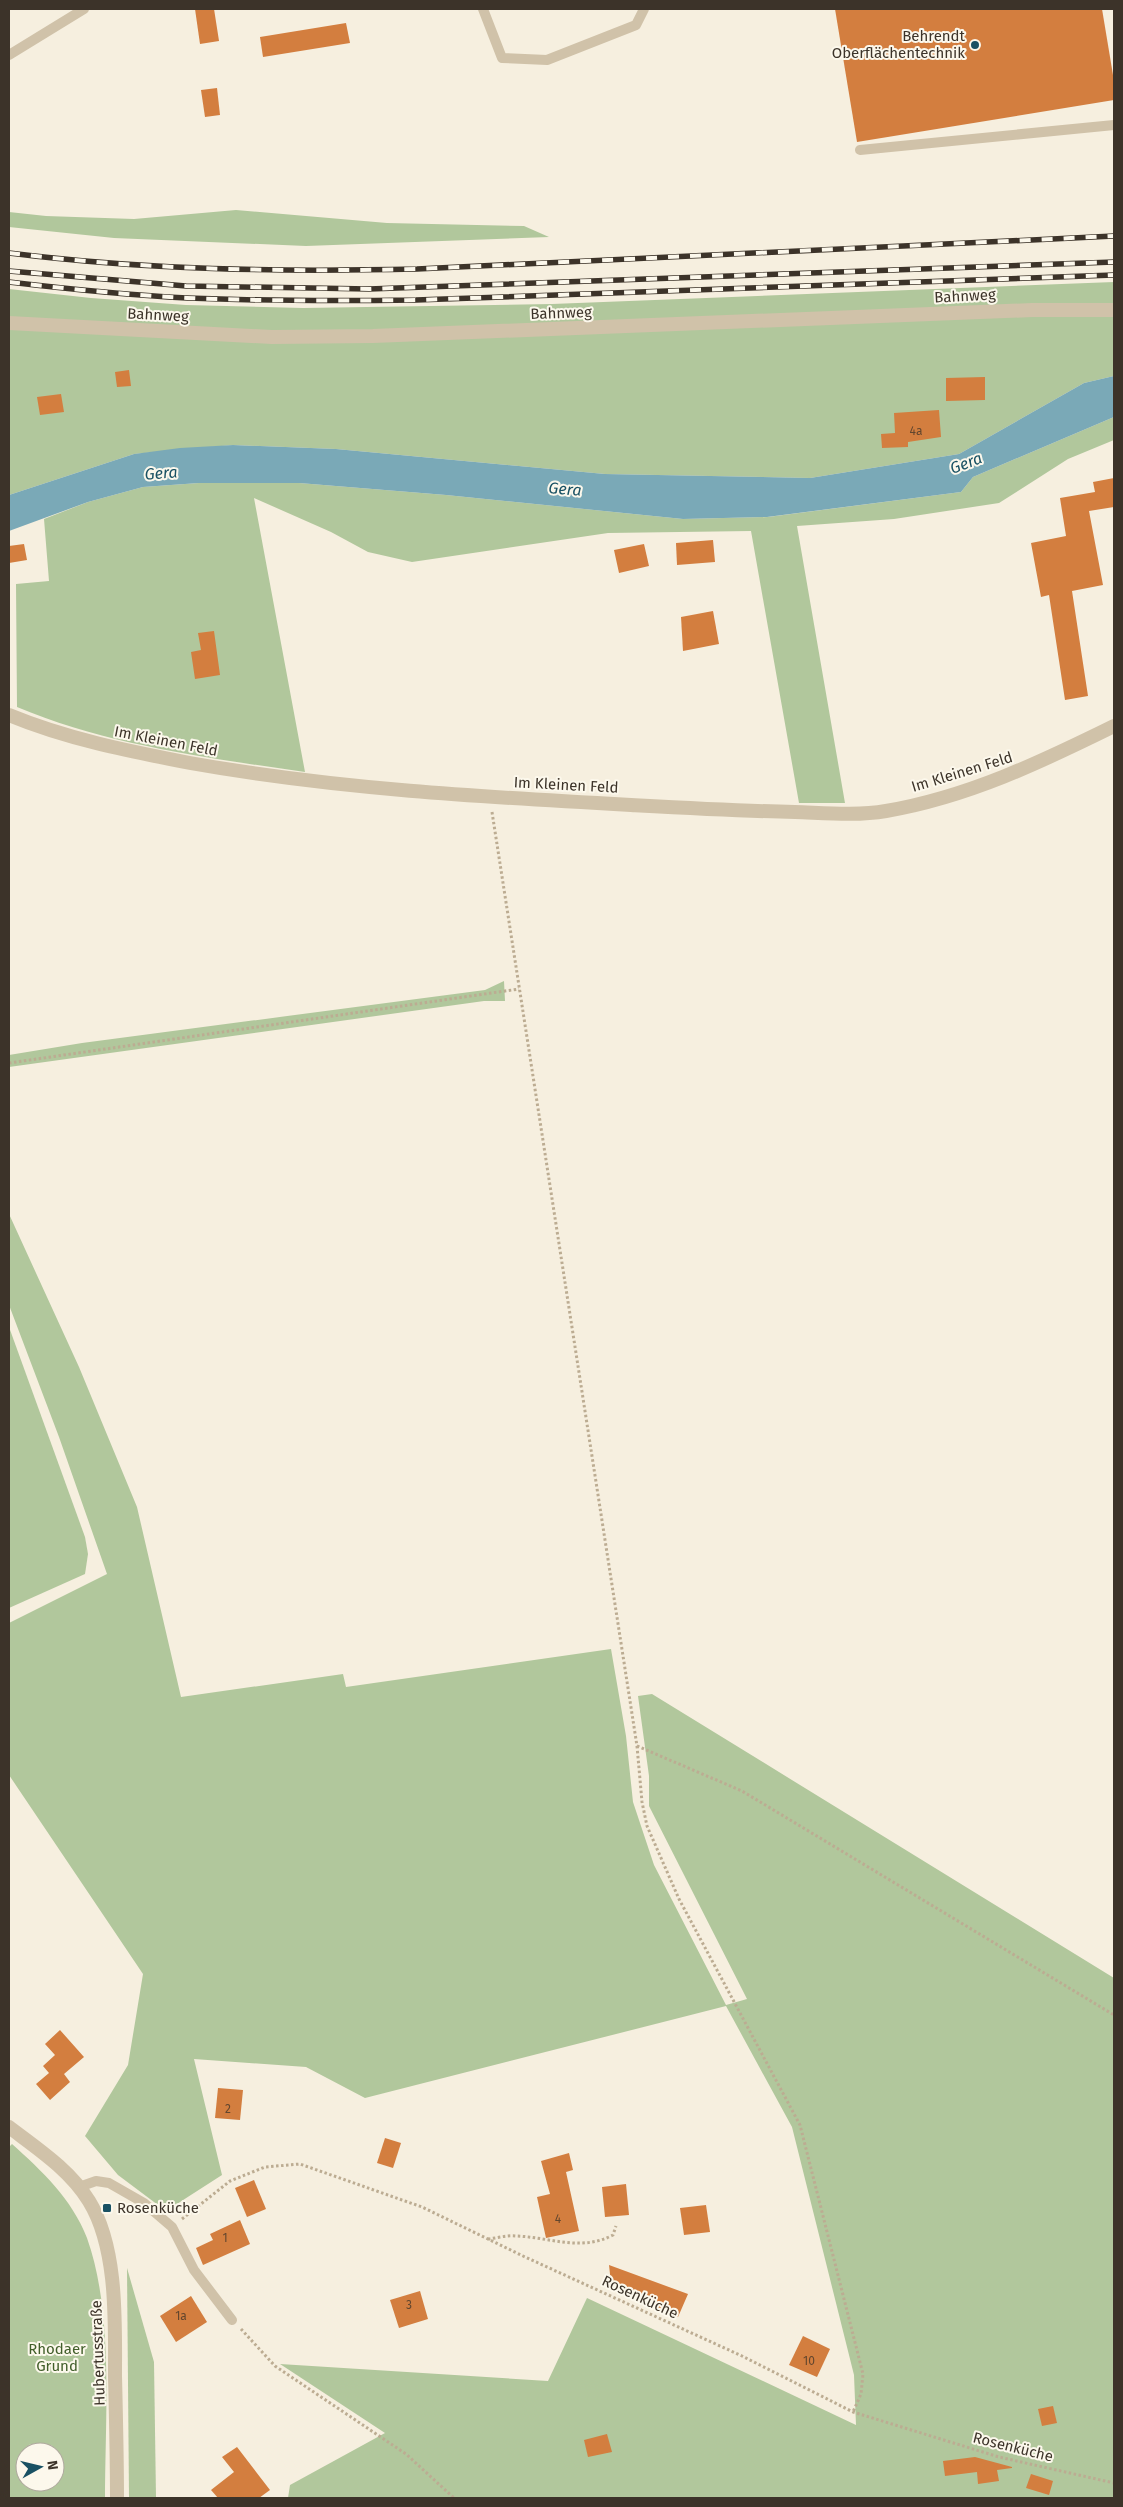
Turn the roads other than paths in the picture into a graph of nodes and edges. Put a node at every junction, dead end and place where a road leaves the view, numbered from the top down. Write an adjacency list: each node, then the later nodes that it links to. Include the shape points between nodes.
1 (84, 9): 4 (lane)
2 (483, 9): 3 (lane, via 502,58 547,60 636,25)
3 (644, 9)
4 (9, 55)
5 (1114, 125): 6 (lane)
6 (860, 150)
7 (1114, 310): 8 (street, Bahnweg, via 1032,310 272,337)
8 (9, 322)
9 (9, 714): 10 (street, Im Kleinen Feld, via 38,727 90,742 247,773 374,789 724,811 832,813 884,811 981,786 1024,770)
10 (1114, 726)
11 (9, 2127): 12 (street, Hubertusstraße, via 60,2166)
12 (79, 2187): 13 (lane, via 96,2181 109,2183 144,2203 172,2227 194,2270); 14 (street, Hubertusstraße, via 98,2220 108,2252 114,2312)
13 (232, 2320)
14 (117, 2498)

